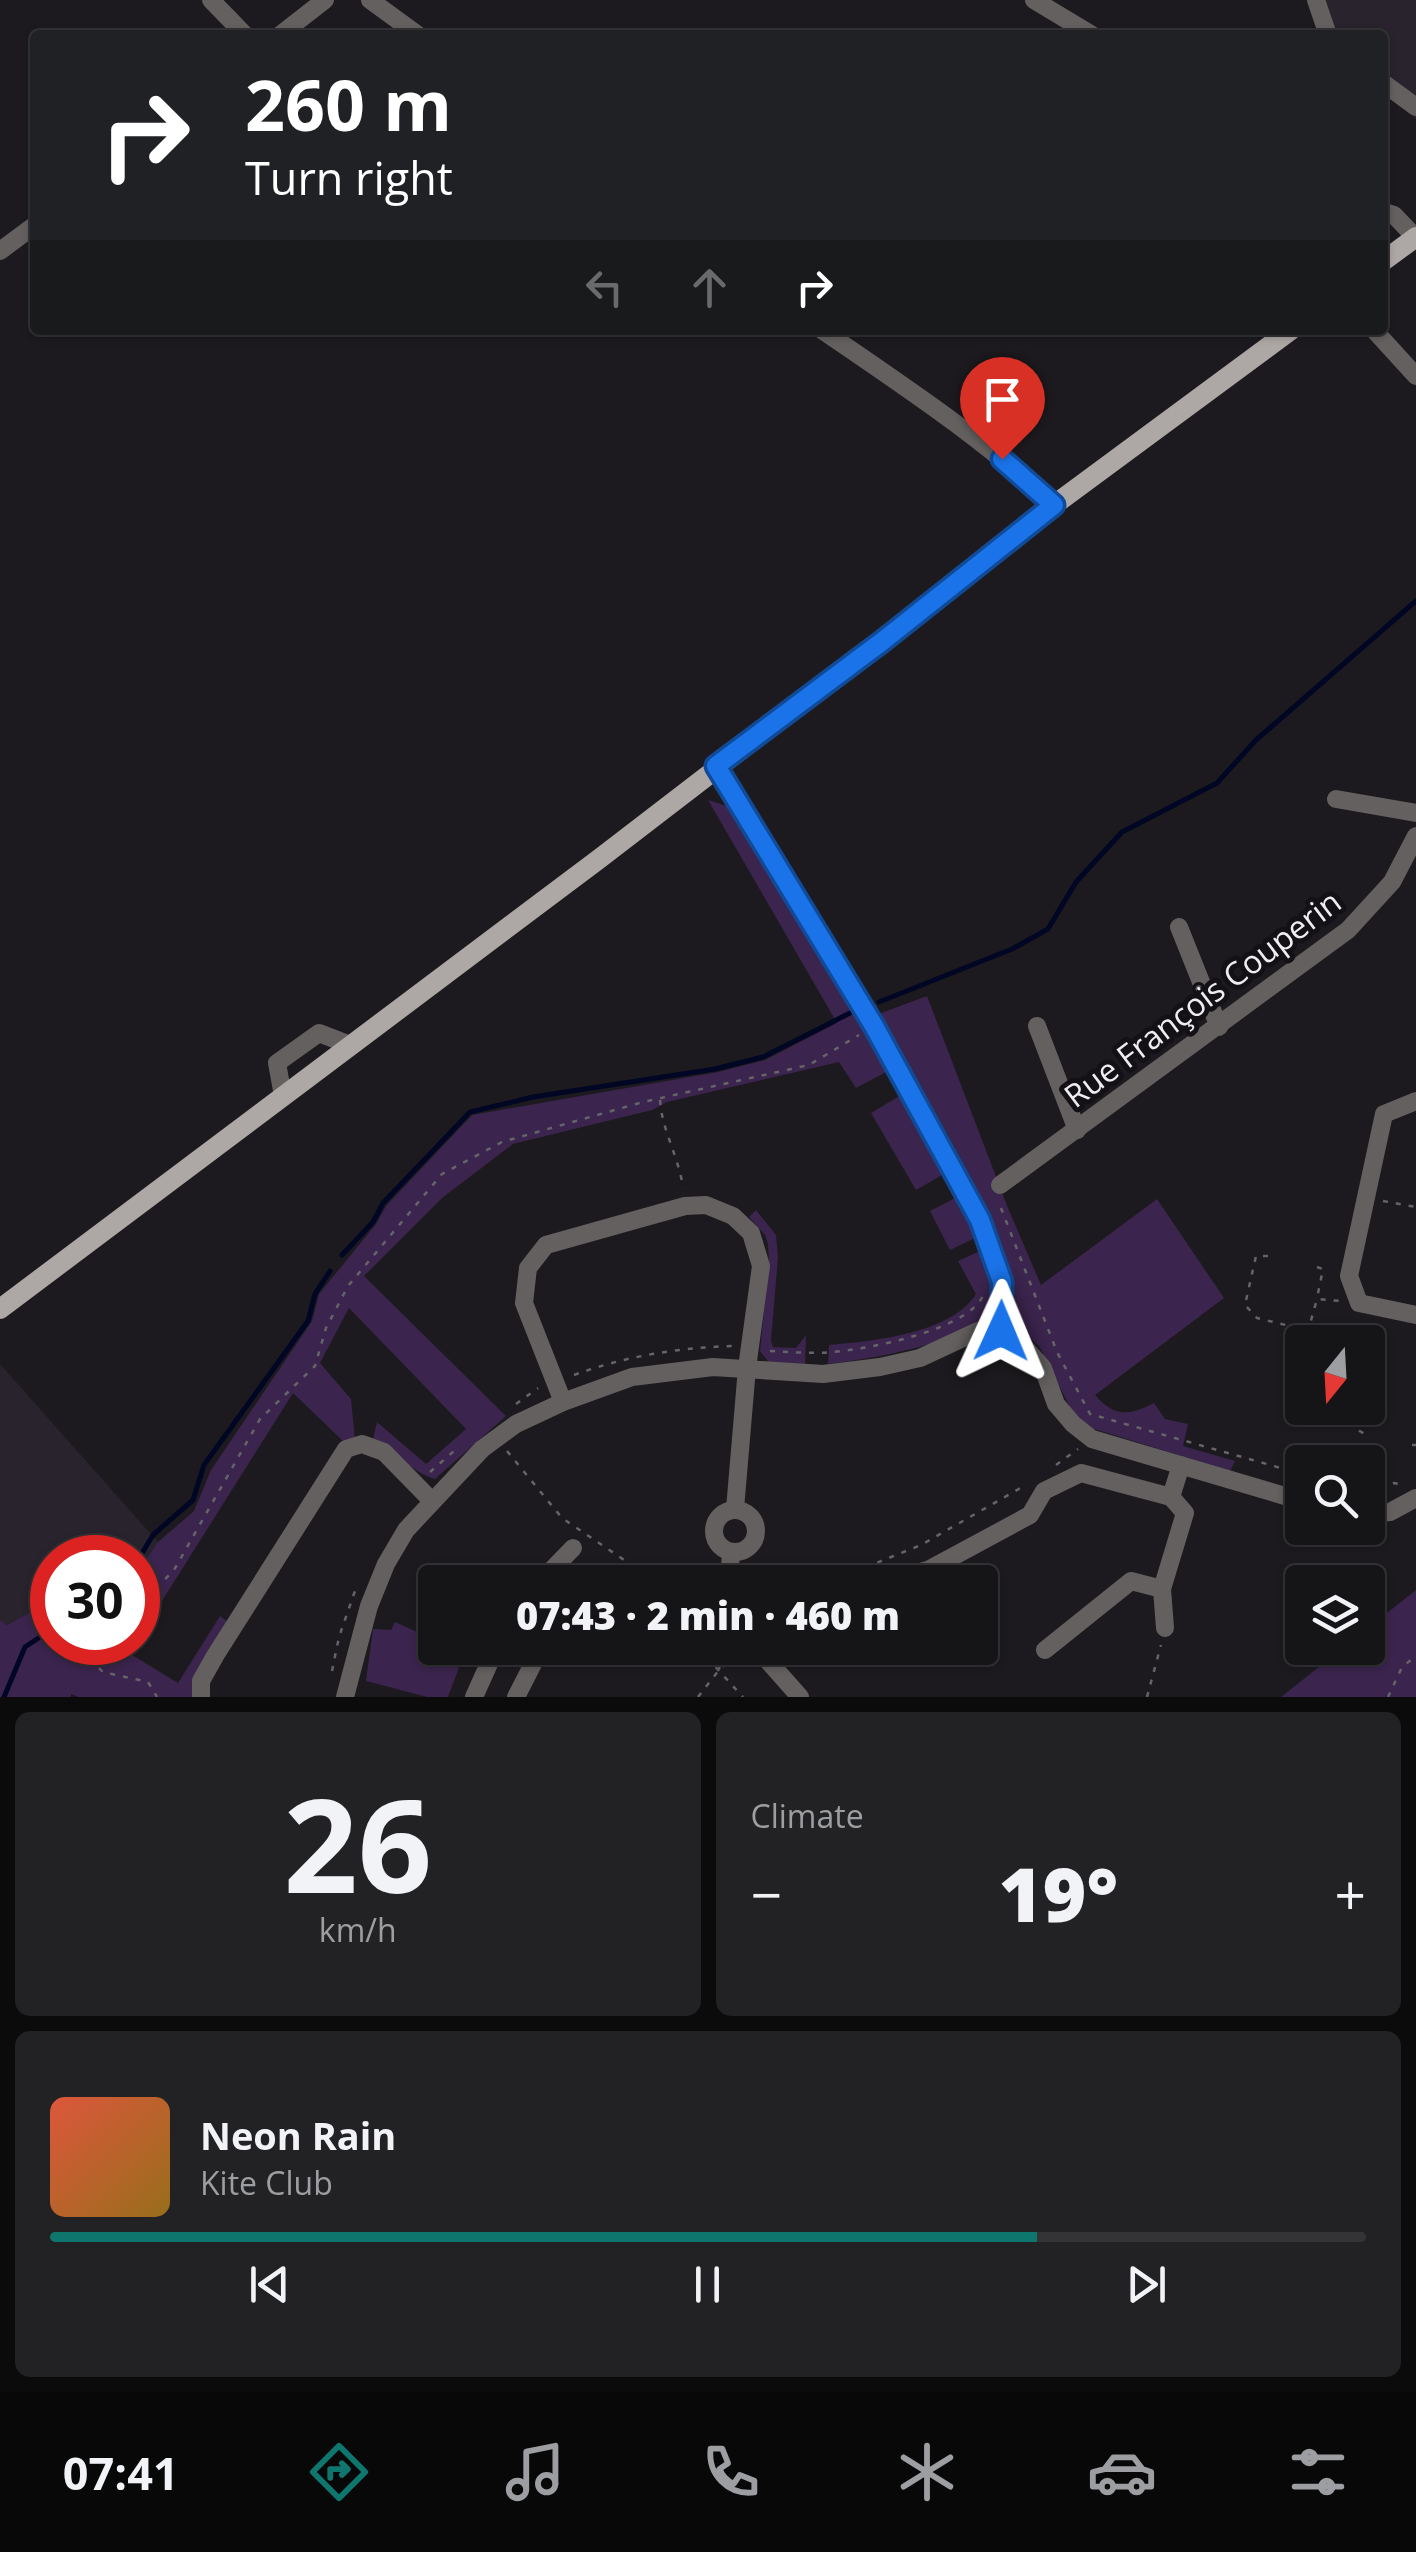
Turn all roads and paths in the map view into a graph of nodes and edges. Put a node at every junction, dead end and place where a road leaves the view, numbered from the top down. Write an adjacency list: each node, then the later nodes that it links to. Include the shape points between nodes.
1 (212, 0): 6 (street)
2 (325, 0): 7 (street)
3 (370, 0): 8 (street)
4 (1034, 0): 9 (street)
5 (1316, 0): 10 (street)
6 (240, 30)
7 (286, 30)
8 (411, 30)
9 (1084, 30)
10 (1326, 30)
11 (1388, 86): 12 (street)
12 (1416, 107)
13 (1388, 213): 15 (street)
14 (30, 229): 16 (street)
15 (1416, 237): 17 (main road)
16 (0, 251)
17 (1388, 258)
18 (829, 335): 22 (street, via 932,404)
19 (1285, 335): 22 (main road)
20 (1379, 335): 21 (street)
21 (1416, 376)
22 (1054, 505): 23 (main road)
23 (716, 766): 28 (street); 31 (main road)
24 (1336, 798): 25 (street)
25 (1416, 813)
26 (1416, 836): 30 (street, Rue François Couperin, via 1392,882 1348,930)
27 (1180, 928): 30 (street)
28 (874, 1026): 33 (path, via 809,1065); 41 (street)
29 (1036, 1026): 35 (street)
30 (1219, 1027): 35 (street, Rue François Couperin)
31 (350, 1045): 32 (main road); 32 (street, via 319,1033 277,1063)
32 (283, 1096): 48 (main road)
33 (660, 1098): 38 (path); 83 (path, via 502,1142 442,1174 348,1286 315,1366 260,1419)
34 (1416, 1101): 37 (street, via 1384,1114)
35 (1076, 1130): 36 (street, Rue François Couperin)
36 (1000, 1184): 39 (path, via 1006,1201)
37 (1366, 1197): 40 (path); 45 (street, via 1348,1276)
38 (685, 1206): 54 (street, via 706,1204 751,1232 761,1266); 56 (street, via 546,1244 528,1268 524,1303)
39 (1001, 1208): 41 (path); 66 (path, via 1056,1352 1090,1414)
40 (1416, 1208)
41 (980, 1220): 53 (street, via 1002,1282)
42 (1268, 1256): 50 (path, via 1256,1256 1245,1306 1257,1318)
43 (1317, 1267): 46 (path, via 1323,1269)
44 (985, 1288): 54 (path, via 983,1299 961,1318 886,1344 797,1353)
45 (1357, 1296): 46 (path); 47 (street, via 1359,1303)
46 (1317, 1300): 51 (path)
47 (1381, 1308): 49 (street); 52 (path)
48 (0, 1309)
49 (1416, 1315)
50 (1287, 1325)
51 (1309, 1325)
52 (1377, 1325)
53 (1001, 1331): 55 (street, via 978,1331 880,1368 823,1374); 62 (street, via 1043,1368 1056,1404)
54 (750, 1346): 55 (street); 56 (path, via 680,1348 613,1361)
55 (747, 1368): 57 (street, via 632,1377); 74 (street)
56 (555, 1382): 57 (street); 58 (path)
57 (563, 1402): 61 (street)
58 (513, 1406)
59 (1355, 1425): 60 (path)
60 (1365, 1434)
61 (498, 1438): 73 (street); 79 (path, via 562,1518)
62 (1092, 1439): 64 (street); 65 (path)
63 (457, 1449): 68 (path)
64 (1181, 1464): 71 (street); 72 (street)
65 (1050, 1468)
66 (1285, 1469)
67 (1036, 1478): 81 (path, via 922,1545)
68 (417, 1486): 73 (street); 99 (street, via 384,1452 362,1444 346,1449 215,1656 201,1681)
69 (1385, 1486): 70 (path, via 1394,1483)
70 (1414, 1494): 75 (street)
71 (1285, 1496)
72 (1171, 1497): 82 (street, via 1081,1473 1044,1491 1030,1515); 85 (street, via 1186,1513)
73 (431, 1500): 100 (street, via 386,1564)
74 (734, 1509): 77 (street, via 714,1526 715,1540); 77 (street, via 748,1514 756,1532 745,1550)
75 (1385, 1512)
76 (572, 1548): 78 (street)
77 (731, 1552): 80 (street)
78 (556, 1565)
79 (632, 1565)
80 (730, 1565)
81 (872, 1565)
82 (937, 1565)
83 (160, 1584)
84 (358, 1585): 96 (path)
85 (1162, 1589): 86 (street); 87 (street, via 1130,1581)
86 (1165, 1628): 106 (path)
87 (1046, 1650)
88 (1416, 1656): 107 (path, via 1402,1666)
89 (96, 1665): 98 (path, via 148,1682)
90 (488, 1665): 101 (street)
91 (532, 1665): 102 (street)
92 (713, 1665): 97 (path)
93 (719, 1665): 97 (path)
94 (724, 1665): 97 (path)
95 (764, 1665): 105 (street)
96 (333, 1670)
97 (718, 1670): 103 (path); 104 (path)
98 (157, 1697)
99 (201, 1697)
100 (345, 1697)
101 (474, 1697)
102 (516, 1697)
103 (698, 1697)
104 (743, 1697)
105 (800, 1697)
106 (1148, 1697)
107 (1388, 1697)

